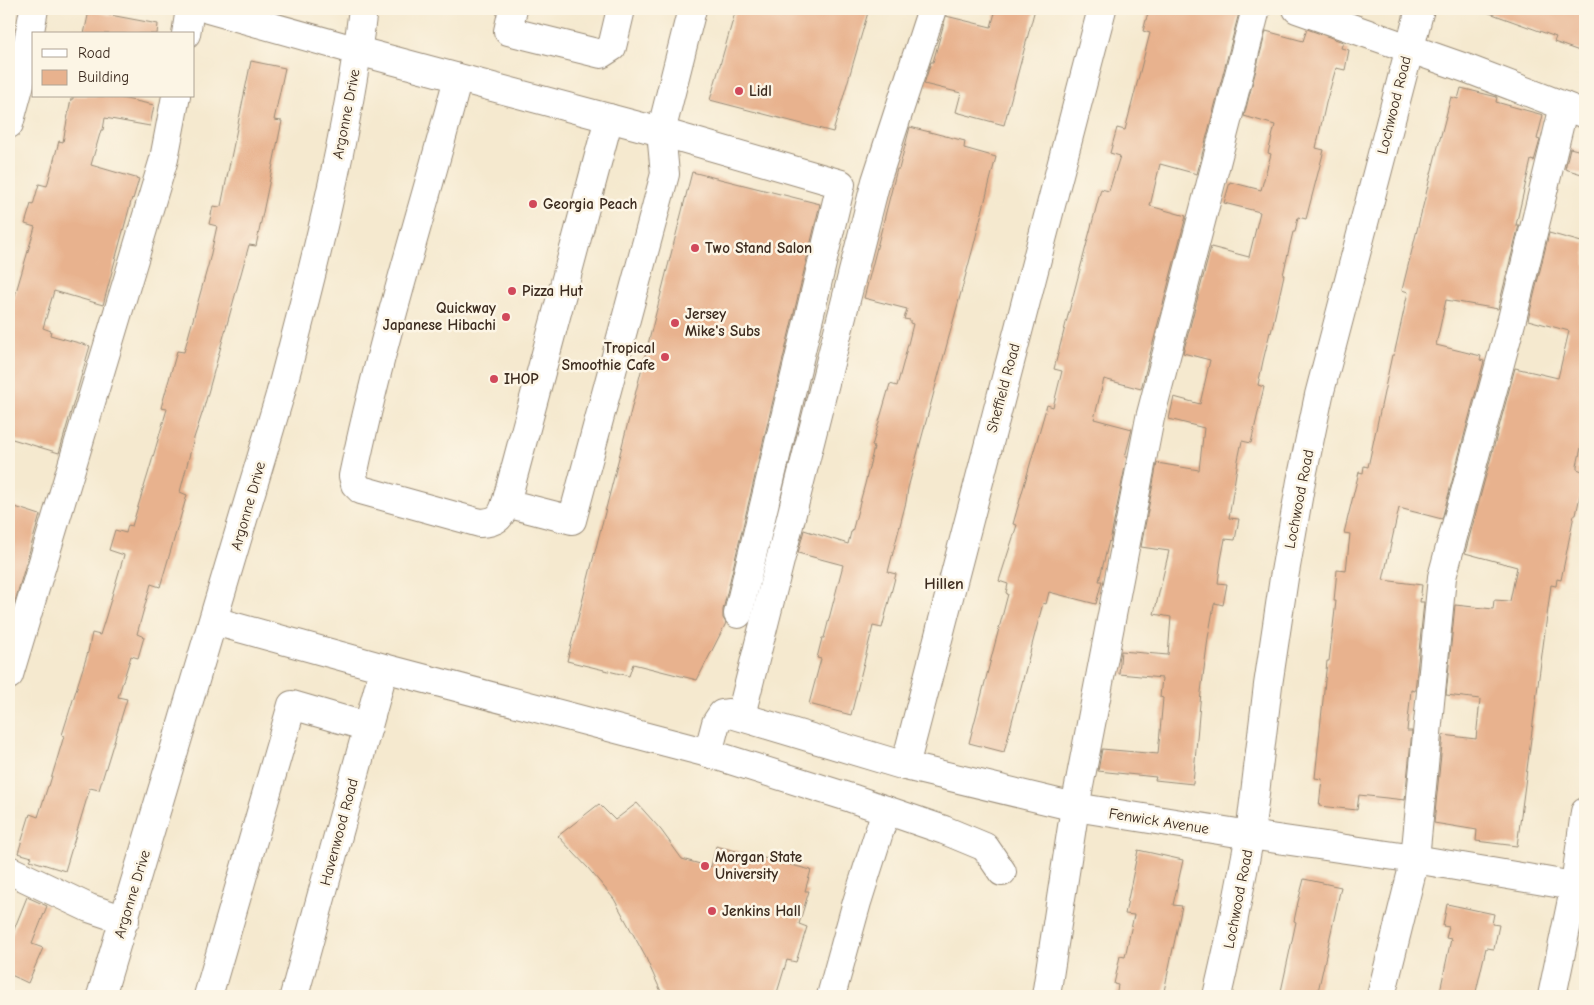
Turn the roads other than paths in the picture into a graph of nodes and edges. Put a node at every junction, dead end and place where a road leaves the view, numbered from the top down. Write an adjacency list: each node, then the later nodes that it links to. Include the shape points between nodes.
1 (34, 9): 20 (street)
2 (190, 9): 13 (street)
3 (208, 9): 15 (street)
4 (363, 9): 15 (street, Argonne Drive)
5 (513, 9): 6 (street, via 508,31 601,54 612,47)
6 (621, 9)
7 (692, 9): 21 (street)
8 (932, 9): 27 (street, via 876,181)
9 (1102, 9): 30 (street, Sheffield Road)
10 (1256, 9): 31 (street, via 1150,418)
11 (1297, 9): 14 (street)
12 (1420, 9): 14 (street, Lochwood Road)
13 (186, 32)
14 (1408, 49): 18 (street); 34 (street, Lochwood Road, via 1322,385 1301,481 1268,685)
15 (358, 51): 16 (street); 24 (street, Argonne Drive, via 333,184 304,305)
16 (458, 78): 19 (street); 22 (street, via 382,351 353,476 361,490 480,523 492,522 502,514)
17 (176, 98): 26 (street, via 164,159)
18 (1574, 110): 35 (street, via 1512,319 1442,577)
19 (609, 118): 21 (street); 22 (street)
20 (9, 124)
21 (661, 132): 22 (street, via 665,174 572,520); 23 (street, via 841,184)
22 (506, 502)
23 (738, 614)
24 (214, 621): 25 (street); 39 (street, Argonne Drive)
25 (384, 668): 28 (street, Havenwood Road); 29 (street)
26 (9, 675)
27 (741, 715): 29 (street, via 722,714 716,723); 30 (street, Fenwick Avenue)
28 (368, 728): 41 (street, via 292,705); 42 (street, Havenwood Road)
29 (708, 753): 32 (street)
30 (905, 766): 31 (street, Fenwick Avenue)
31 (1075, 807): 34 (street, Fenwick Avenue); 44 (street)
32 (886, 810): 37 (street, via 985,847); 43 (street)
33 (1585, 812): 38 (street)
34 (1250, 835): 35 (street, Fenwick Avenue); 45 (street, Lochwood Road)
35 (1415, 859): 38 (street, Fenwick Avenue); 46 (street)
36 (9, 870): 39 (street, via 89,908)
37 (1002, 872)
38 (1580, 886): 47 (street)
39 (125, 920): 40 (street, Argonne Drive)
40 (101, 996)
41 (208, 996)
42 (294, 996)
43 (831, 996)
44 (1046, 996)
45 (1217, 996)
46 (1381, 996)
47 (1552, 996)

